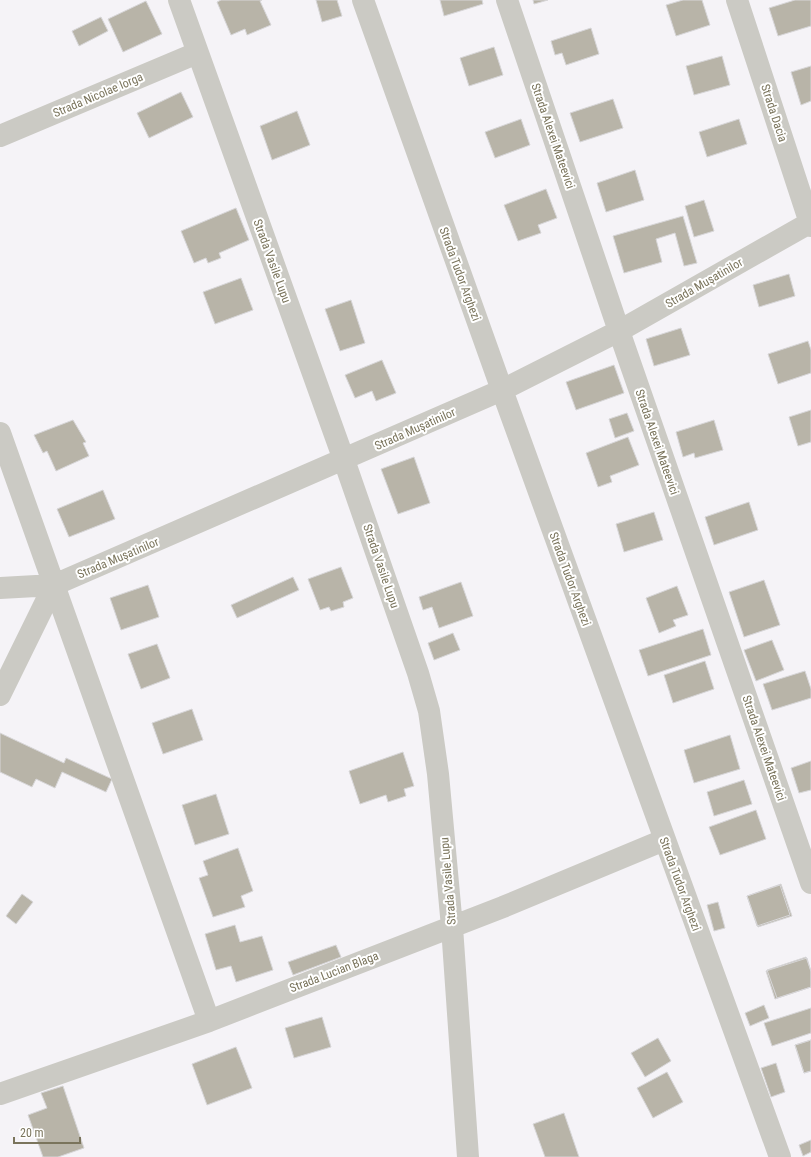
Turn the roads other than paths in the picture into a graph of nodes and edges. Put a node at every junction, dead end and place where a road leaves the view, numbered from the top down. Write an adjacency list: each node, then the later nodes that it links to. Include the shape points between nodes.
1 (179, 0): 5 (street, Strada Vasile Lupu)
2 (363, 0): 9 (street, Strada Tudor Arghezi)
3 (507, 0): 8 (street, Strada Alexei Mateevici)
4 (737, 0): 7 (street, Strada Dacia)
5 (197, 53): 6 (street, Strada Nicolae Iorga); 11 (street, Strada Vasile Lupu)
6 (0, 136)
7 (811, 224): 8 (street, Strada Muşatinilor)
8 (619, 331): 9 (street, Strada Muşatinilor); 16 (street, Strada Alexei Mateevici)
9 (502, 390): 11 (street, Strada Muşatinilor); 15 (street, Strada Tudor Arghezi)
10 (0, 433): 12 (street)
11 (344, 460): 12 (street, Strada Muşatinilor); 17 (street, Strada Vasile Lupu, via 429,711 438,774)
12 (54, 585): 13 (street, Strada Muşatinilor); 14 (street); 18 (street)
13 (0, 588)
14 (0, 695)
15 (664, 840): 17 (street, Strada Lucian Blaga); 21 (street, Strada Tudor Arghezi)
16 (811, 883)
17 (452, 927): 18 (street, Strada Lucian Blaga); 20 (street, Strada Vasile Lupu)
18 (209, 1021): 19 (street, Strada Lucian Blaga)
19 (0, 1094)
20 (468, 1157)
21 (780, 1157)

